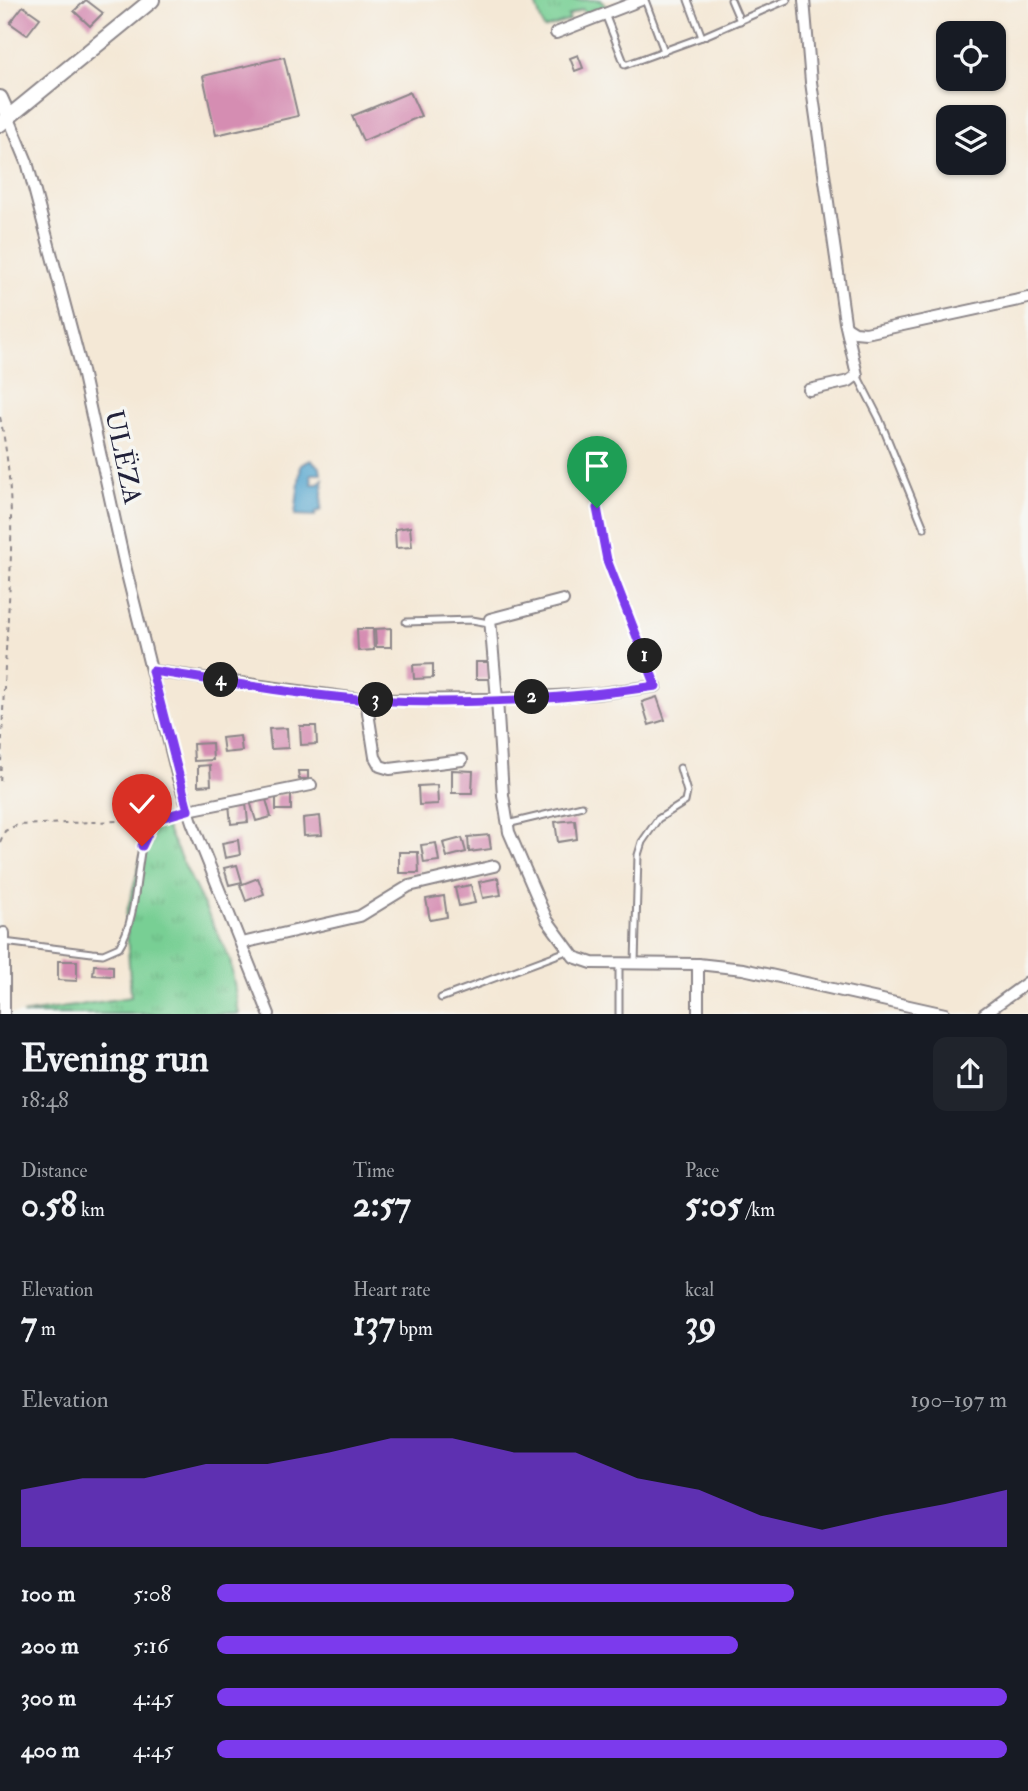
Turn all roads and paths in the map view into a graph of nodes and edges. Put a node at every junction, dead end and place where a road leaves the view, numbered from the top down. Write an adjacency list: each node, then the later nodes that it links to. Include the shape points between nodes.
1 (152, 0): 14 (street)
2 (643, 0): 7 (street); 12 (lane)
3 (688, 0): 11 (lane)
4 (732, 0): 9 (lane)
5 (786, 0): 9 (lane)
6 (804, 0): 16 (street, via 811,82)
7 (624, 3): 8 (street)
8 (605, 14): 10 (street); 12 (lane, via 625,65)
9 (740, 21): 11 (lane)
10 (556, 33)
11 (702, 37): 12 (lane)
12 (664, 51)
13 (0, 98): 14 (street)
14 (4, 120): 25 (street, ULËZA, via 27,162)
15 (1028, 298): 16 (street, via 866,332)
16 (847, 327): 17 (street)
17 (857, 375): 18 (street); 21 (lane)
18 (809, 390)
19 (0, 416): 31 (path, via 12,507 12,596)
20 (588, 455): 26 (path, via 607,560)
21 (924, 528)
22 (563, 600): 24 (street, via 496,615)
23 (406, 622): 24 (lane)
24 (489, 623): 27 (street)
25 (152, 671): 28 (street); 34 (street, ULËZA)
26 (656, 686): 27 (street)
27 (497, 699): 28 (street); 36 (street)
28 (366, 700): 29 (street, via 380,766 390,769)
29 (462, 760)
30 (680, 768): 43 (lane, via 685,802 649,828 638,855)
31 (0, 784)
32 (311, 785): 34 (street)
33 (582, 806): 36 (lane)
34 (188, 810): 35 (lane); 40 (street, ULËZA)
35 (163, 816): 37 (path, via 17,825 5,831); 39 (lane, via 154,820 145,835 135,906 118,947 103,954)
36 (508, 824): 41 (street, via 534,895)
37 (0, 842)
38 (494, 866): 40 (street, via 409,886 360,916)
39 (4, 937): 47 (street)
40 (242, 943): 48 (street, ULËZA)
41 (567, 951): 42 (street, via 582,962); 46 (lane)
42 (619, 963): 43 (street); 49 (lane)
43 (635, 963): 44 (street)
44 (698, 964): 50 (street); 51 (street, via 743,969)
45 (1028, 982): 52 (street)
46 (441, 998)
47 (4, 1014)
48 (269, 1014)
49 (619, 1014)
50 (698, 1014)
51 (945, 1014)
52 (984, 1014)

